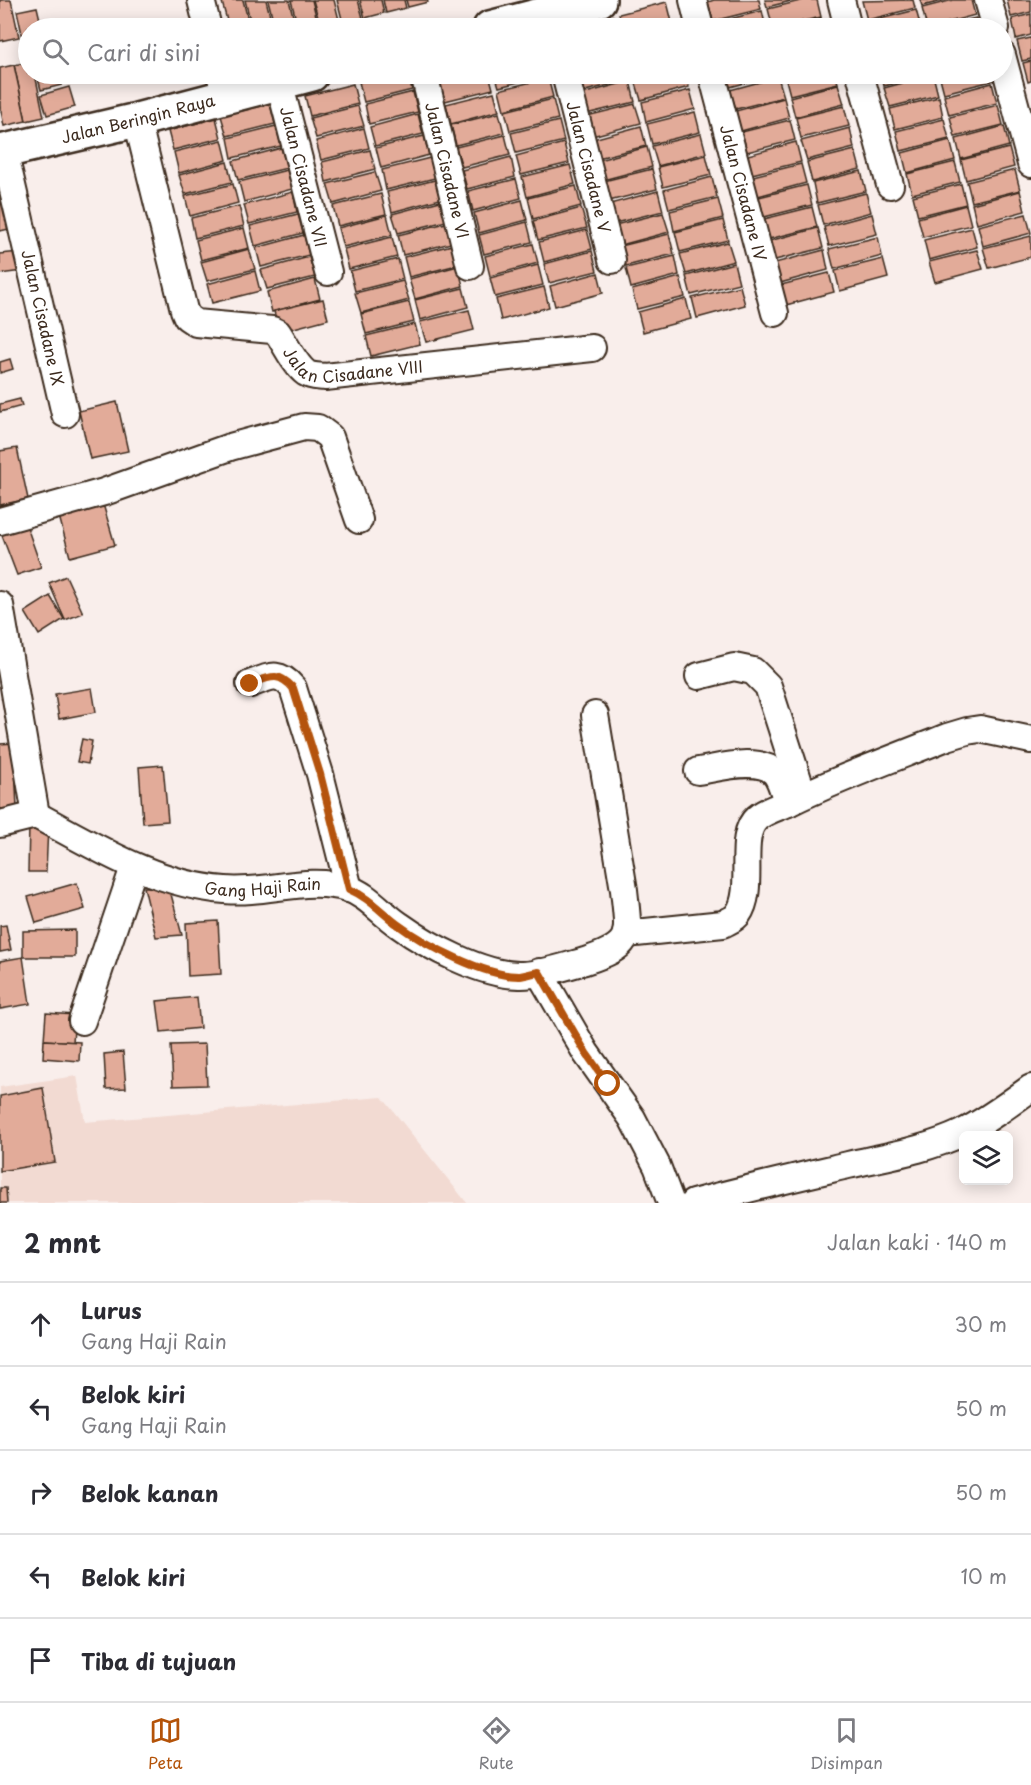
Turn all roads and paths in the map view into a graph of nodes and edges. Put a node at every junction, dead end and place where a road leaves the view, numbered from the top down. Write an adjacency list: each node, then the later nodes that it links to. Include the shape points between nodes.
1 (201, 0): 6 (street)
2 (599, 0): 7 (street)
3 (693, 0): 8 (street)
4 (841, 0): 9 (street)
5 (988, 0): 10 (street)
6 (206, 18)
7 (557, 18)
8 (698, 18)
9 (846, 18)
10 (993, 18)
11 (242, 84): 18 (street, Jalan Beringin Raya)
12 (280, 84): 25 (street, Jalan Cisadane VII)
13 (426, 84): 24 (street, Jalan Cisadane VI)
14 (568, 84): 23 (street, Jalan Cisadane V)
15 (715, 84): 26 (street, Jalan Cisadane IV)
16 (863, 84): 22 (street)
17 (1010, 84): 21 (street)
18 (223, 85): 19 (street, Jalan Beringin Raya)
19 (137, 120): 20 (street, Jalan Beringin Raya); 27 (street, Jalan Cisadane VIII, via 184,310 196,323 272,330 308,374 325,377)
20 (2, 152): 28 (street, Jalan Cisadane IX)
21 (1031, 164)
22 (890, 185)
23 (612, 260)
24 (470, 266)
25 (328, 272)
26 (775, 313)
27 (592, 348)
28 (65, 414)
29 (359, 520): 30 (street, via 330,437 318,428 304,427 230,447 104,492)
30 (0, 521)
31 (0, 605): 38 (street)
32 (699, 676): 37 (street, via 734,667 753,671 768,686)
33 (250, 684): 41 (street, via 273,676 285,679 293,688)
34 (595, 715): 42 (street, via 624,890)
35 (1031, 741): 37 (street, via 989,730 967,731)
36 (698, 771): 37 (street, via 766,765)
37 (796, 799): 42 (street, via 757,818 750,826 745,902 737,916 723,924)
38 (36, 816): 39 (street); 40 (street, Gang Haji Rain)
39 (0, 824)
40 (134, 867): 41 (street, Gang Haji Rain, via 176,881 225,890 325,883); 44 (street)
41 (349, 889): 43 (street, Gang Haji Rain, via 429,944 461,959 499,974 521,976)
42 (626, 934): 43 (street, Gang Haji Rain, via 614,950)
43 (539, 972): 46 (street, via 586,1053 632,1118)
44 (82, 1021)
45 (1031, 1088): 47 (street, via 963,1132 907,1153)
46 (671, 1203)
47 (693, 1203)

